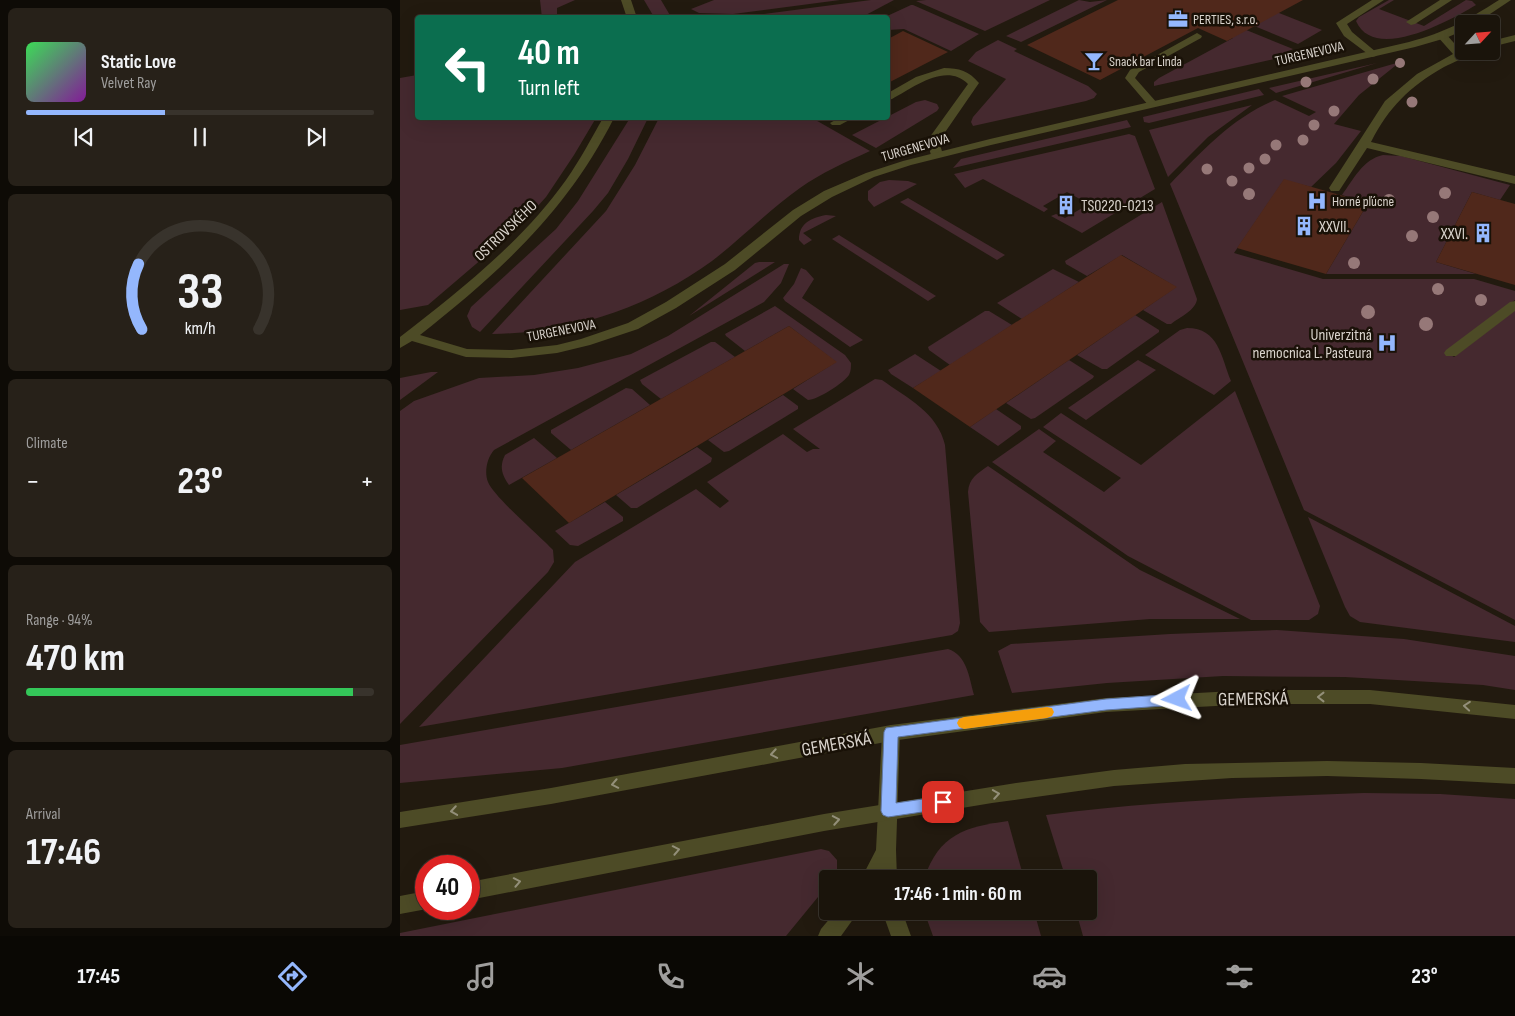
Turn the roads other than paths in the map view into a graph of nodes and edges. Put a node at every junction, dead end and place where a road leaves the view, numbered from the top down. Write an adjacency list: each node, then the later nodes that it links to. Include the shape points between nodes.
1 (626, 0): 5 (street)
2 (1379, 0): 14 (street, via 1341,23 1348,34)
3 (1447, 0): 7 (street)
4 (1503, 0): 6 (street)
5 (631, 15)
6 (1481, 15)
7 (1411, 22)
8 (1455, 30): 10 (street, TURGENEVOVA)
9 (1197, 36): 17 (street, via 1135,70 1130,78)
10 (1442, 36): 13 (street); 14 (street, TURGENEVOVA)
11 (1515, 38): 12 (street)
12 (1500, 42)
13 (1455, 46)
14 (1372, 54): 17 (street, TURGENEVOVA)
15 (1455, 58): 21 (street, via 1431,70 1402,92 1382,112)
16 (890, 96): 22 (street, via 935,73 959,72 974,83 933,141)
17 (1153, 104): 22 (street, TURGENEVOVA)
18 (607, 120): 26 (street, OSTROVSKÉHO, via 560,197 526,236)
19 (843, 120): 20 (street)
20 (836, 123)
21 (1364, 144): 23 (street); 24 (street)
22 (937, 155): 26 (street, TURGENEVOVA, via 870,175 828,194 797,213 730,267 687,295 653,316 611,334 557,349 512,354 466,353)
23 (1515, 180)
24 (1335, 188)
25 (1515, 305): 27 (street)
26 (405, 340)
27 (1451, 353)
28 (1515, 712): 29 (street, GEMERSKÁ, one-way to 29, via 1370,697 1234,697 1106,705)
29 (891, 732): 31 (street); 32 (street, GEMERSKÁ, one-way to 32, via 551,796)
30 (1515, 776): 31 (street, one-way to 30, via 1017,791 1158,775 1276,769 1421,769)
31 (888, 811): 33 (street); 36 (street, one-way to 31)
32 (400, 820)
33 (886, 850): 34 (street); 35 (street)
34 (876, 870)
35 (887, 870)
36 (480, 889)
37 (415, 902): 38 (street)
38 (400, 905)
39 (841, 920): 41 (street)
40 (895, 920): 42 (street)
41 (828, 936)
42 (901, 936)

